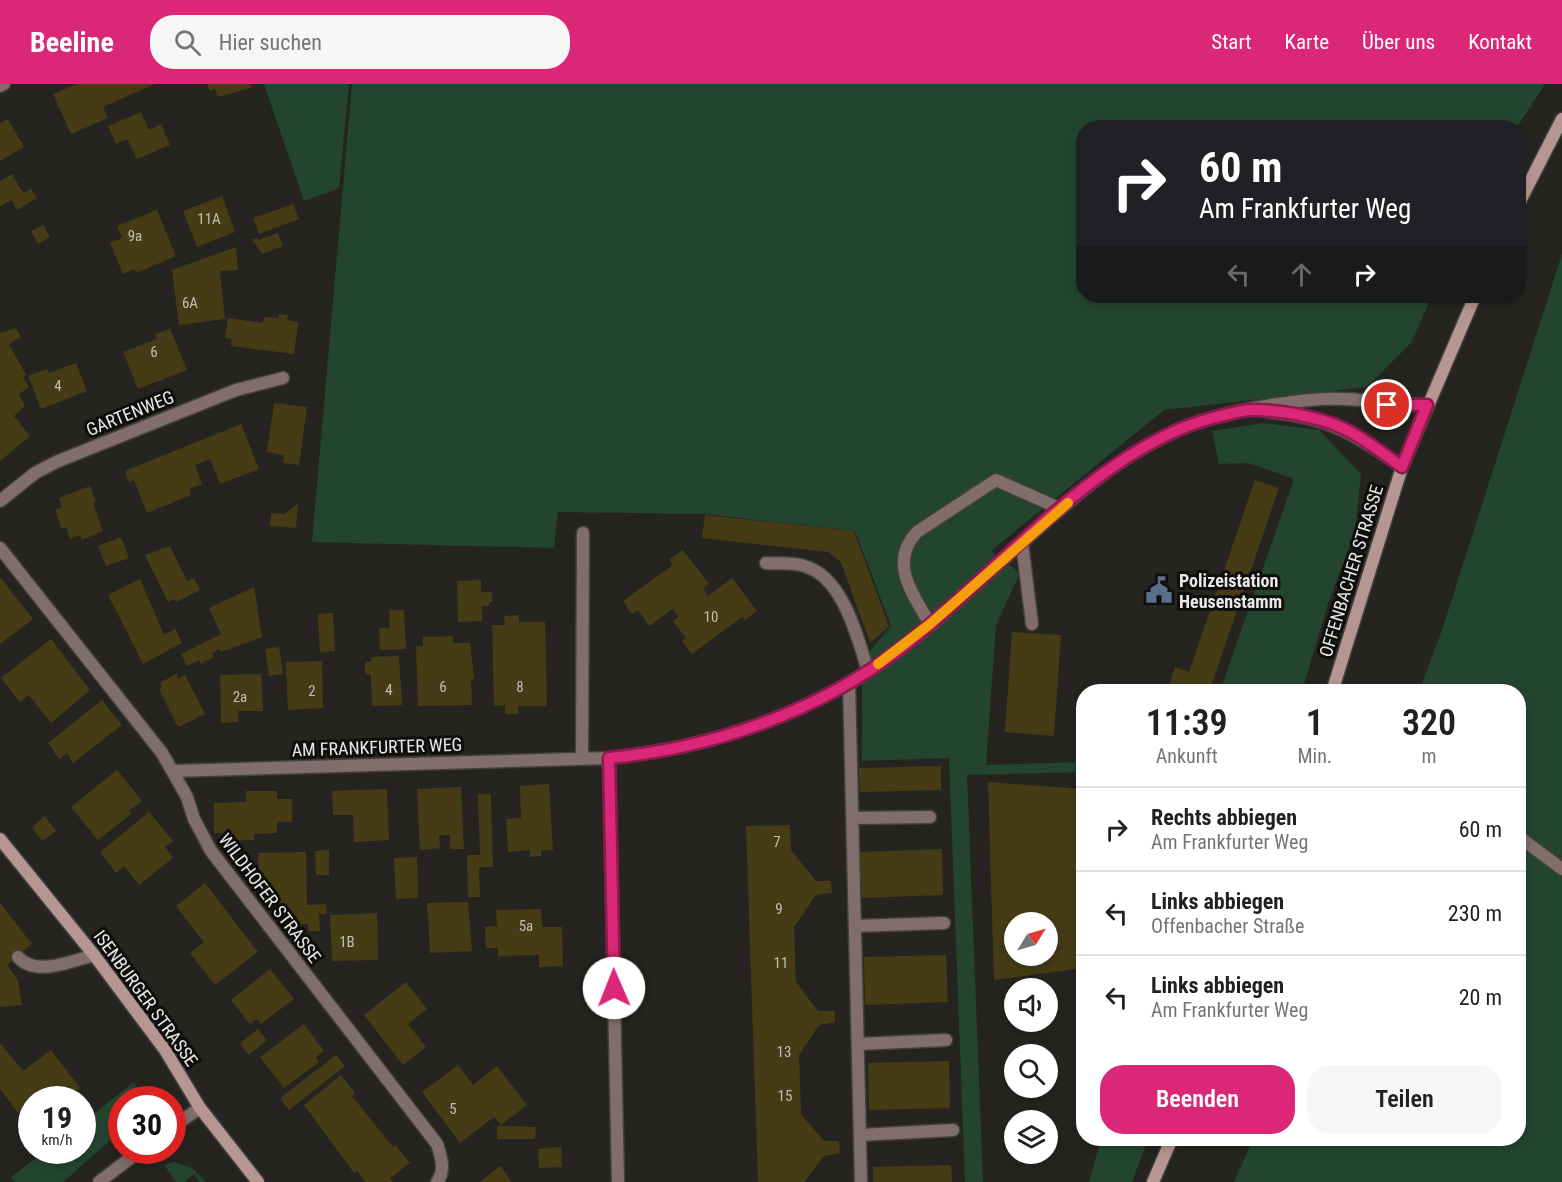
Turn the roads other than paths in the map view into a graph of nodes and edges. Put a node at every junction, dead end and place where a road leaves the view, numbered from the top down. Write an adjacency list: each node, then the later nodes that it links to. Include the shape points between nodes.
1 (4, 84): 2 (street)
2 (0, 86)
3 (1562, 119): 4 (main road)
4 (1526, 189)
5 (1472, 303): 7 (main road, OFFENBACHER STRASSE)
6 (283, 378): 10 (street, GARTENWEG, via 236,390 72,455 35,473)
7 (1427, 405): 8 (street, AM FRANKFURTER WEG, via 1343,399); 9 (main road, OFFENBACHER STRASSE)
8 (1250, 410): 9 (street, AM FRANKFURTER WEG, via 1325,421 1357,435); 11 (street, AM FRANKFURTER WEG, via 1203,421 1154,441)
9 (1402, 467): 20 (main road, OFFENBACHER STRASSE)
10 (0, 501)
11 (1061, 509): 13 (street, AM FRANKFURTER WEG); 16 (street, via 996,480 917,532 907,543 904,569 910,589)
12 (583, 533): 22 (street)
13 (1022, 543): 16 (street, AM FRANKFURTER WEG); 17 (street)
14 (0, 548): 23 (street, WILDHOFER STRASSE)
15 (766, 563): 18 (street, via 804,566 827,581 850,616)
16 (930, 624): 18 (street, AM FRANKFURTER WEG)
17 (1032, 624)
18 (868, 671): 19 (street, AM FRANKFURTER WEG)
19 (849, 683): 21 (street, AM FRANKFURTER WEG, via 790,712 718,738 648,754); 25 (street)
20 (1334, 684)
21 (609, 758): 22 (street, AM FRANKFURTER WEG); 44 (street)
22 (582, 759): 23 (street, AM FRANKFURTER WEG)
23 (174, 771): 43 (street, WILDHOFER STRASSE, via 211,851 436,1144 442,1158)
24 (930, 817): 25 (street)
25 (853, 819): 30 (street)
26 (0, 839): 31 (main road, ISENBURGER STRASSE)
27 (1526, 842): 28 (street)
28 (1562, 869)
29 (944, 923): 30 (street)
30 (855, 926): 34 (street)
31 (94, 955): 32 (street, via 33,967); 35 (main road, ISENBURGER STRASSE, via 165,1050)
32 (18, 957)
33 (946, 1040): 34 (street)
34 (858, 1044): 38 (street)
35 (200, 1108): 36 (street); 42 (main road, ISENBURGER STRASSE)
36 (186, 1118)
37 (953, 1130): 38 (street)
38 (860, 1135): 45 (street)
39 (1169, 1146): 46 (main road)
40 (123, 1164): 41 (street)
41 (99, 1182)
42 (258, 1182)
43 (437, 1182)
44 (618, 1182)
45 (861, 1182)
46 (1153, 1182)

